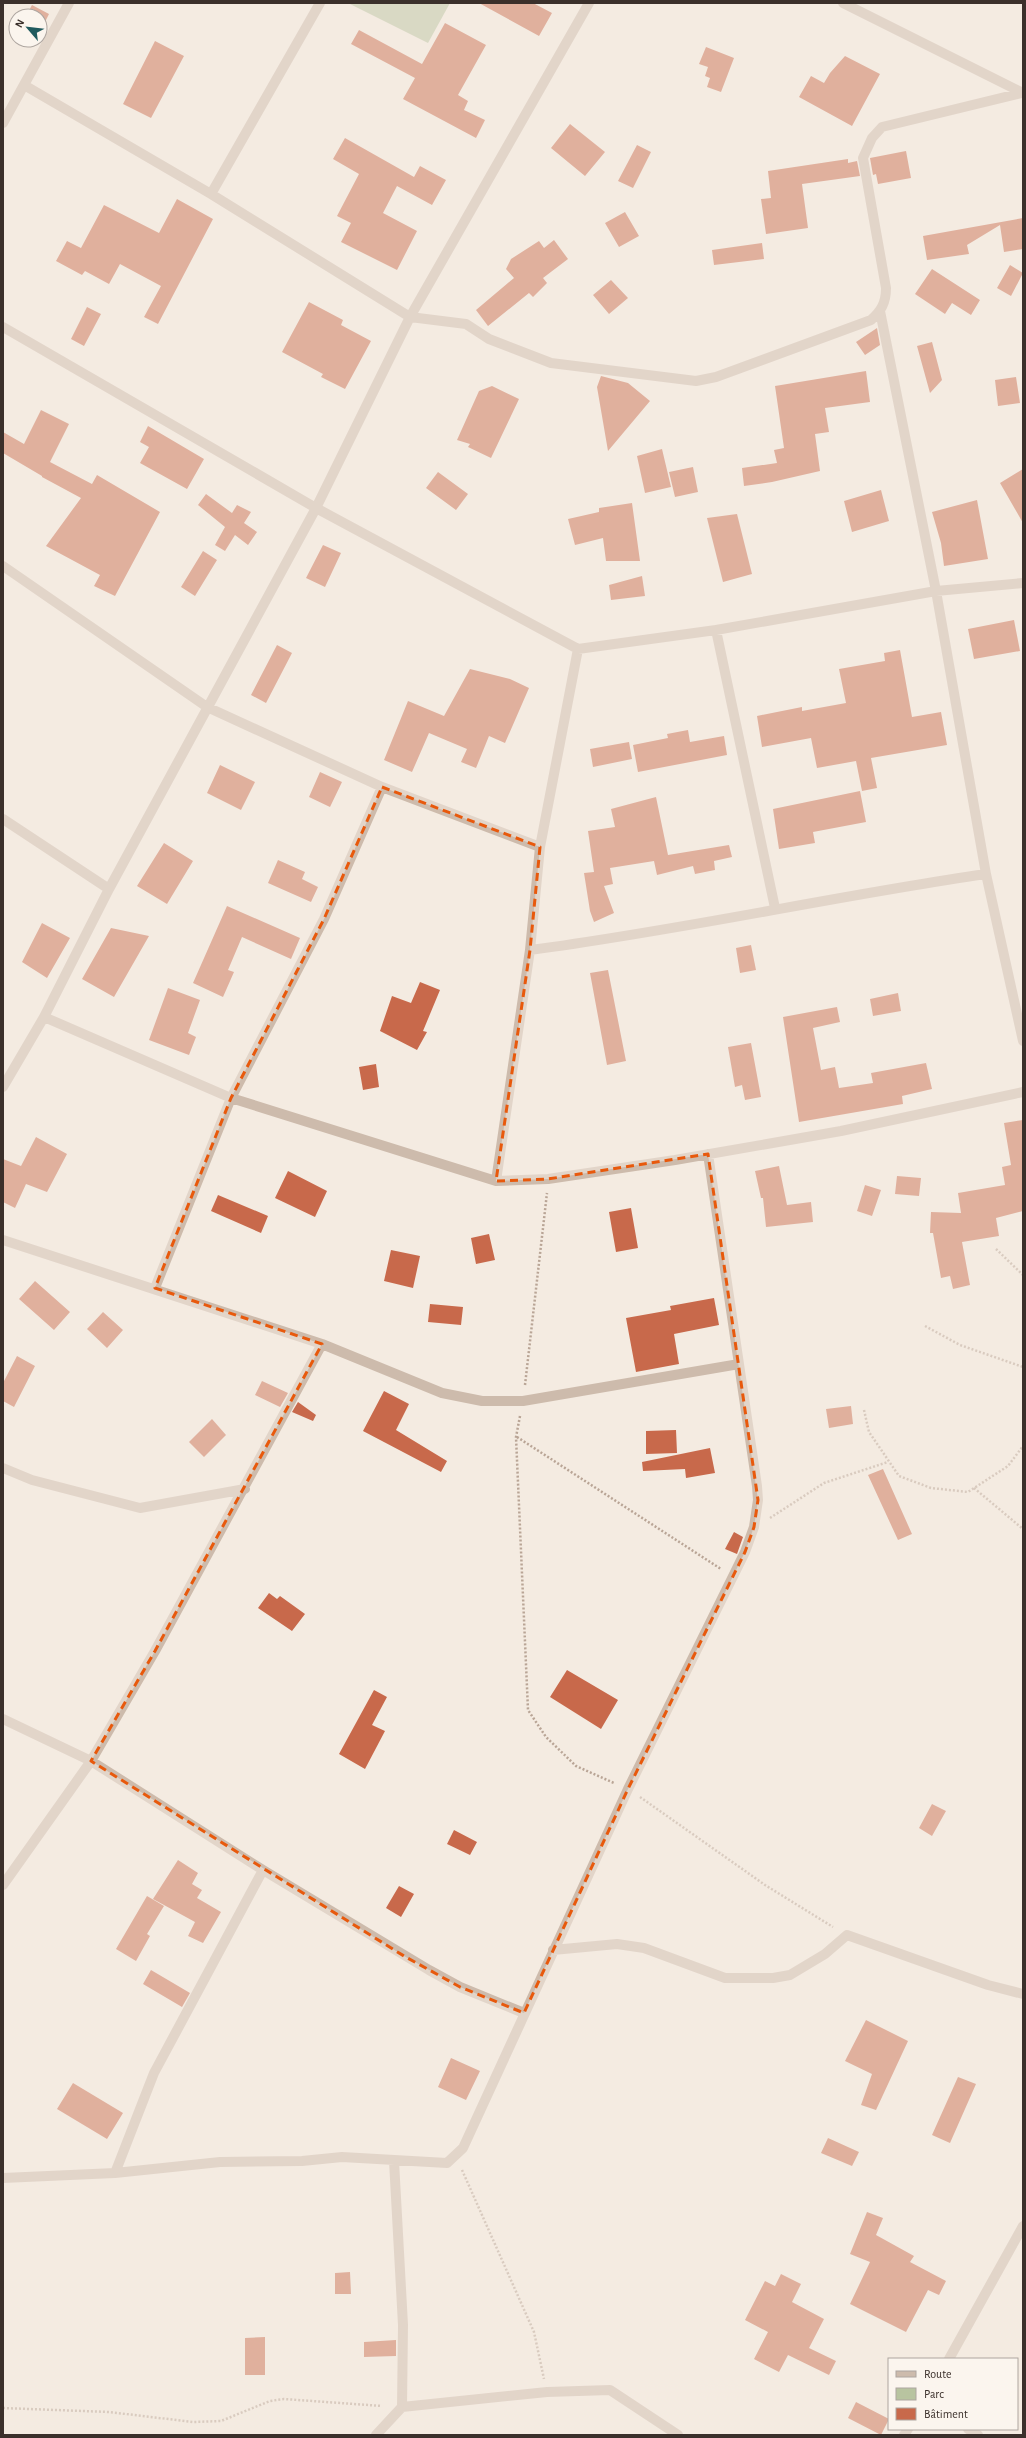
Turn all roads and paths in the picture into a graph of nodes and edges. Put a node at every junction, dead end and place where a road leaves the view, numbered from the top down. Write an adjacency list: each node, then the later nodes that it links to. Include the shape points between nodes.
1 (69, 3): 5 (street)
2 (320, 3): 8 (street)
3 (589, 3): 10 (street)
4 (843, 3): 6 (street)
5 (24, 85): 7 (street); 8 (street)
6 (1023, 93): 9 (street, via 882,127 872,138 863,158 886,288 886,300)
7 (3, 123)
8 (211, 194): 10 (street)
9 (880, 312): 10 (street, via 871,320 716,377 696,381 551,363 496,342 466,324); 15 (street)
10 (410, 317): 12 (street)
11 (3, 327): 12 (street)
12 (316, 508): 17 (street); 18 (street)
13 (3, 566): 18 (street)
14 (1023, 583): 15 (street)
15 (936, 590): 16 (street); 22 (street)
16 (716, 630): 17 (street); 24 (street)
17 (578, 649): 21 (street)
18 (207, 707): 19 (street); 23 (street)
19 (382, 787): 21 (street); 30 (street, via 324,919)
20 (3, 819): 23 (street)
21 (540, 847): 25 (street)
22 (986, 874): 24 (street); 27 (street)
23 (109, 889): 26 (street)
24 (774, 908): 25 (street, via 598,941)
25 (530, 950): 33 (street)
26 (44, 1017): 28 (street); 30 (street)
27 (1023, 1041)
28 (3, 1087)
29 (1023, 1092): 31 (street, via 841,1131)
30 (231, 1098): 33 (street); 37 (street)
31 (708, 1154): 32 (street); 40 (street)
32 (548, 1179): 33 (street); 42 (path)
33 (496, 1181)
34 (3, 1240): 37 (street)
35 (996, 1249): 36 (path)
36 (1023, 1275)
37 (154, 1288): 39 (street, via 248,1322)
38 (925, 1326): 41 (path, via 960,1345)
39 (322, 1344): 42 (street, via 442,1393 482,1401); 48 (street)
40 (739, 1364): 42 (street); 50 (street, via 757,1486)
41 (1023, 1366)
42 (523, 1402): 44 (path)
43 (864, 1410): 46 (path, via 869,1432)
44 (516, 1437): 52 (path); 55 (path, via 528,1710 546,1737 576,1766)
45 (1023, 1446): 49 (path, via 1008,1466)
46 (888, 1462): 49 (path, via 899,1476 932,1488 968,1492); 50 (path, via 824,1483)
47 (3, 1468): 48 (street, via 32,1480 140,1508)
48 (245, 1488): 54 (street)
49 (974, 1488): 51 (path)
50 (754, 1528): 52 (street)
51 (1023, 1529)
52 (734, 1577): 55 (street)
53 (3, 1719): 54 (street)
54 (91, 1761): 56 (street); 57 (street)
55 (628, 1789): 58 (path, via 765,1885); 59 (street)
56 (262, 1870): 61 (street, via 454,1983); 64 (street, via 154,2073)
57 (3, 1885)
58 (847, 1935): 59 (street, via 825,1954 790,1975 773,1978 725,1978 644,1948 617,1944); 60 (street, via 988,1985)
59 (553, 1950): 61 (street)
60 (1023, 1994)
61 (524, 2013): 62 (street, via 463,2148)
62 (456, 2157): 63 (street, via 447,2163); 68 (path, via 534,2332)
63 (394, 2161): 64 (street, via 342,2157 302,2161 220,2162); 69 (street, via 402,2310)
64 (115, 2173): 65 (street)
65 (3, 2178)
66 (1023, 2226): 67 (street)
67 (950, 2358)
68 (547, 2392): 69 (street); 72 (street, via 610,2390)
69 (402, 2407): 70 (path, via 284,2399 270,2401 221,2421 193,2422 109,2412); 71 (street)
70 (3, 2408)
71 (376, 2435)
72 (678, 2435)

